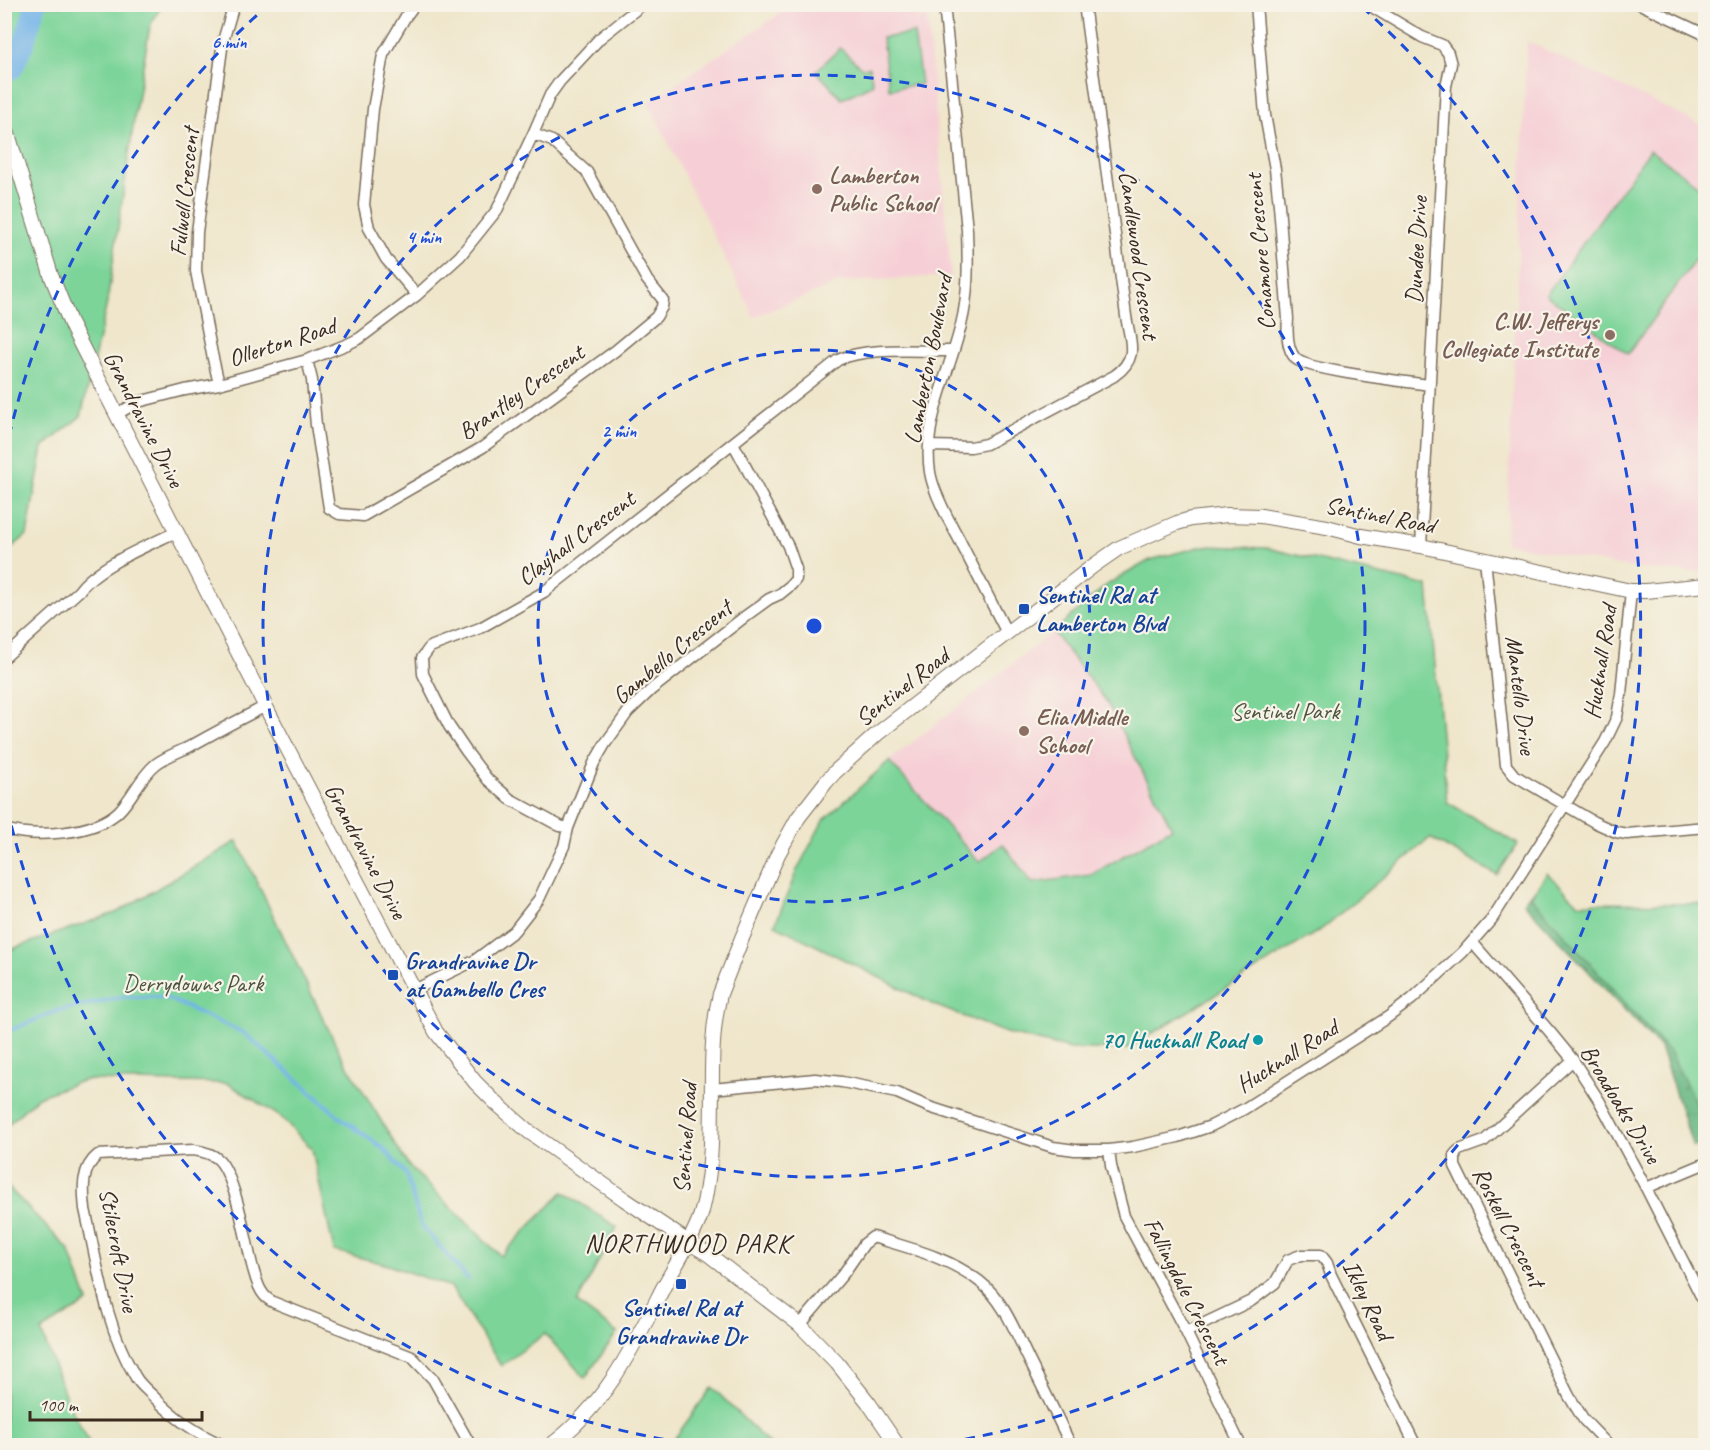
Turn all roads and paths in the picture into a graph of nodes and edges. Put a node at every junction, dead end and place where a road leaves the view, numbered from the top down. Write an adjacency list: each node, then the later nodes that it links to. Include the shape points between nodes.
1 (234, 4): 15 (street, Fulwell Crescent, via 223,41 197,232 196,271)
2 (416, 4): 12 (street, via 383,55 373,109 364,205 369,228 386,259)
3 (643, 4): 11 (street, Ollerton Road, via 600,38 572,67 550,95)
4 (944, 4): 13 (street, Lamberton Boulevard, via 968,257 961,325)
5 (1084, 4): 19 (street, Candlewood Crescent, via 1131,343 1129,361 1114,376 986,444)
6 (1256, 4): 16 (street, Conamore Crescent, via 1292,351 1296,359 1315,367)
7 (1367, 4): 16 (street, Dundee Drive, via 1442,45 1451,64 1446,86)
8 (1640, 4): 9 (street)
9 (1706, 35)
10 (4, 121): 17 (street, Grandravine Drive, via 54,284 81,347)
11 (533, 134): 12 (street, Ollerton Road, via 497,210 460,256); 14 (street, Brantley Crescent, via 552,141 587,172 647,280 663,300 656,317 483,447 363,516 339,514 329,508)
12 (417, 295): 14 (street, Ollerton Road, via 360,338)
13 (953, 351): 18 (street, Clayhall Crescent, via 849,355); 19 (street, Lamberton Boulevard, via 934,412)
14 (308, 360): 15 (street, Ollerton Road)
15 (219, 384): 17 (street, Ollerton Road, via 138,402)
16 (1429, 385): 21 (street, Dundee Drive)
17 (117, 414): 20 (street, Grandravine Drive)
18 (733, 443): 30 (street, Gambello Crescent, via 788,546 796,579 652,689 628,712 594,763); 30 (street, Clayhall Crescent, via 544,592 480,628 430,647 422,658 423,674 450,726 488,780 510,798)
19 (930, 446): 25 (street, Lamberton Boulevard, via 930,473 943,509)
20 (176, 532): 26 (street, via 99,573); 27 (street, Grandravine Drive)
21 (1421, 546): 22 (street, Sentinel Road); 25 (street, Sentinel Road, via 1261,516 1191,519 1119,548)
22 (1485, 559): 24 (street, Sentinel Road); 28 (street, Mantello Drive, via 1506,765 1514,775)
23 (1706, 585): 24 (street, Sentinel Road)
24 (1632, 591): 28 (street, Hucknall Road, via 1617,717)
25 (1007, 633): 35 (street, Sentinel Road, via 860,749 835,772 798,818 778,854 723,983 716,1012)
26 (4, 658)
27 (266, 706): 31 (street, via 157,764 112,816 56,834); 33 (street, Grandravine Drive)
28 (1565, 806): 29 (street, Mantello Drive, via 1627,834); 32 (street, Hucknall Road, via 1492,919)
29 (1706, 827)
30 (568, 828): 33 (street, Gambello Crescent, via 564,846 539,899 514,931 474,961)
31 (4, 829)
32 (1472, 942): 34 (street, Broadoaks Drive); 36 (street, Hucknall Road, via 1388,1017 1244,1109 1178,1137)
33 (414, 990): 39 (street, Grandravine Drive, via 436,1032 496,1103 528,1131)
34 (1572, 1060): 38 (street, Broadoaks Drive, via 1600,1102); 51 (street, Roskell Crescent, via 1484,1141 1459,1150 1455,1166 1569,1396 1584,1420)
35 (712, 1089): 36 (street, Hucknall Road, via 815,1079 842,1082 897,1093 1053,1147); 39 (street, Sentinel Road, via 707,1188)
36 (1109, 1150): 42 (street, Fallingdale Crescent, via 1124,1216)
37 (1706, 1163): 38 (street)
38 (1646, 1188): 40 (street, Broadoaks Drive)
39 (688, 1242): 41 (street, Grandravine Drive); 46 (street, Sentinel Road, via 623,1365 597,1401)
40 (1706, 1306)
41 (800, 1325): 47 (street, Grandravine Drive, via 837,1363); 48 (street, via 873,1237 945,1260 979,1281 1002,1305)
42 (1186, 1332): 49 (street, Fallingdale Crescent); 50 (street, Ikley Road, via 1251,1301 1275,1283 1288,1260 1321,1255)
43 (201, 1441): 44 (street, Stilecroft Drive); 45 (street, Stilecroft Drive, via 139,1382 116,1339 106,1309 84,1193 88,1166 98,1155 193,1150 219,1160 231,1181 255,1275 265,1298 412,1357 433,1379)
44 (225, 1446)
45 (471, 1446)
46 (550, 1446)
47 (898, 1446)
48 (1071, 1446)
49 (1241, 1446)
50 (1416, 1446)
51 (1609, 1446)

